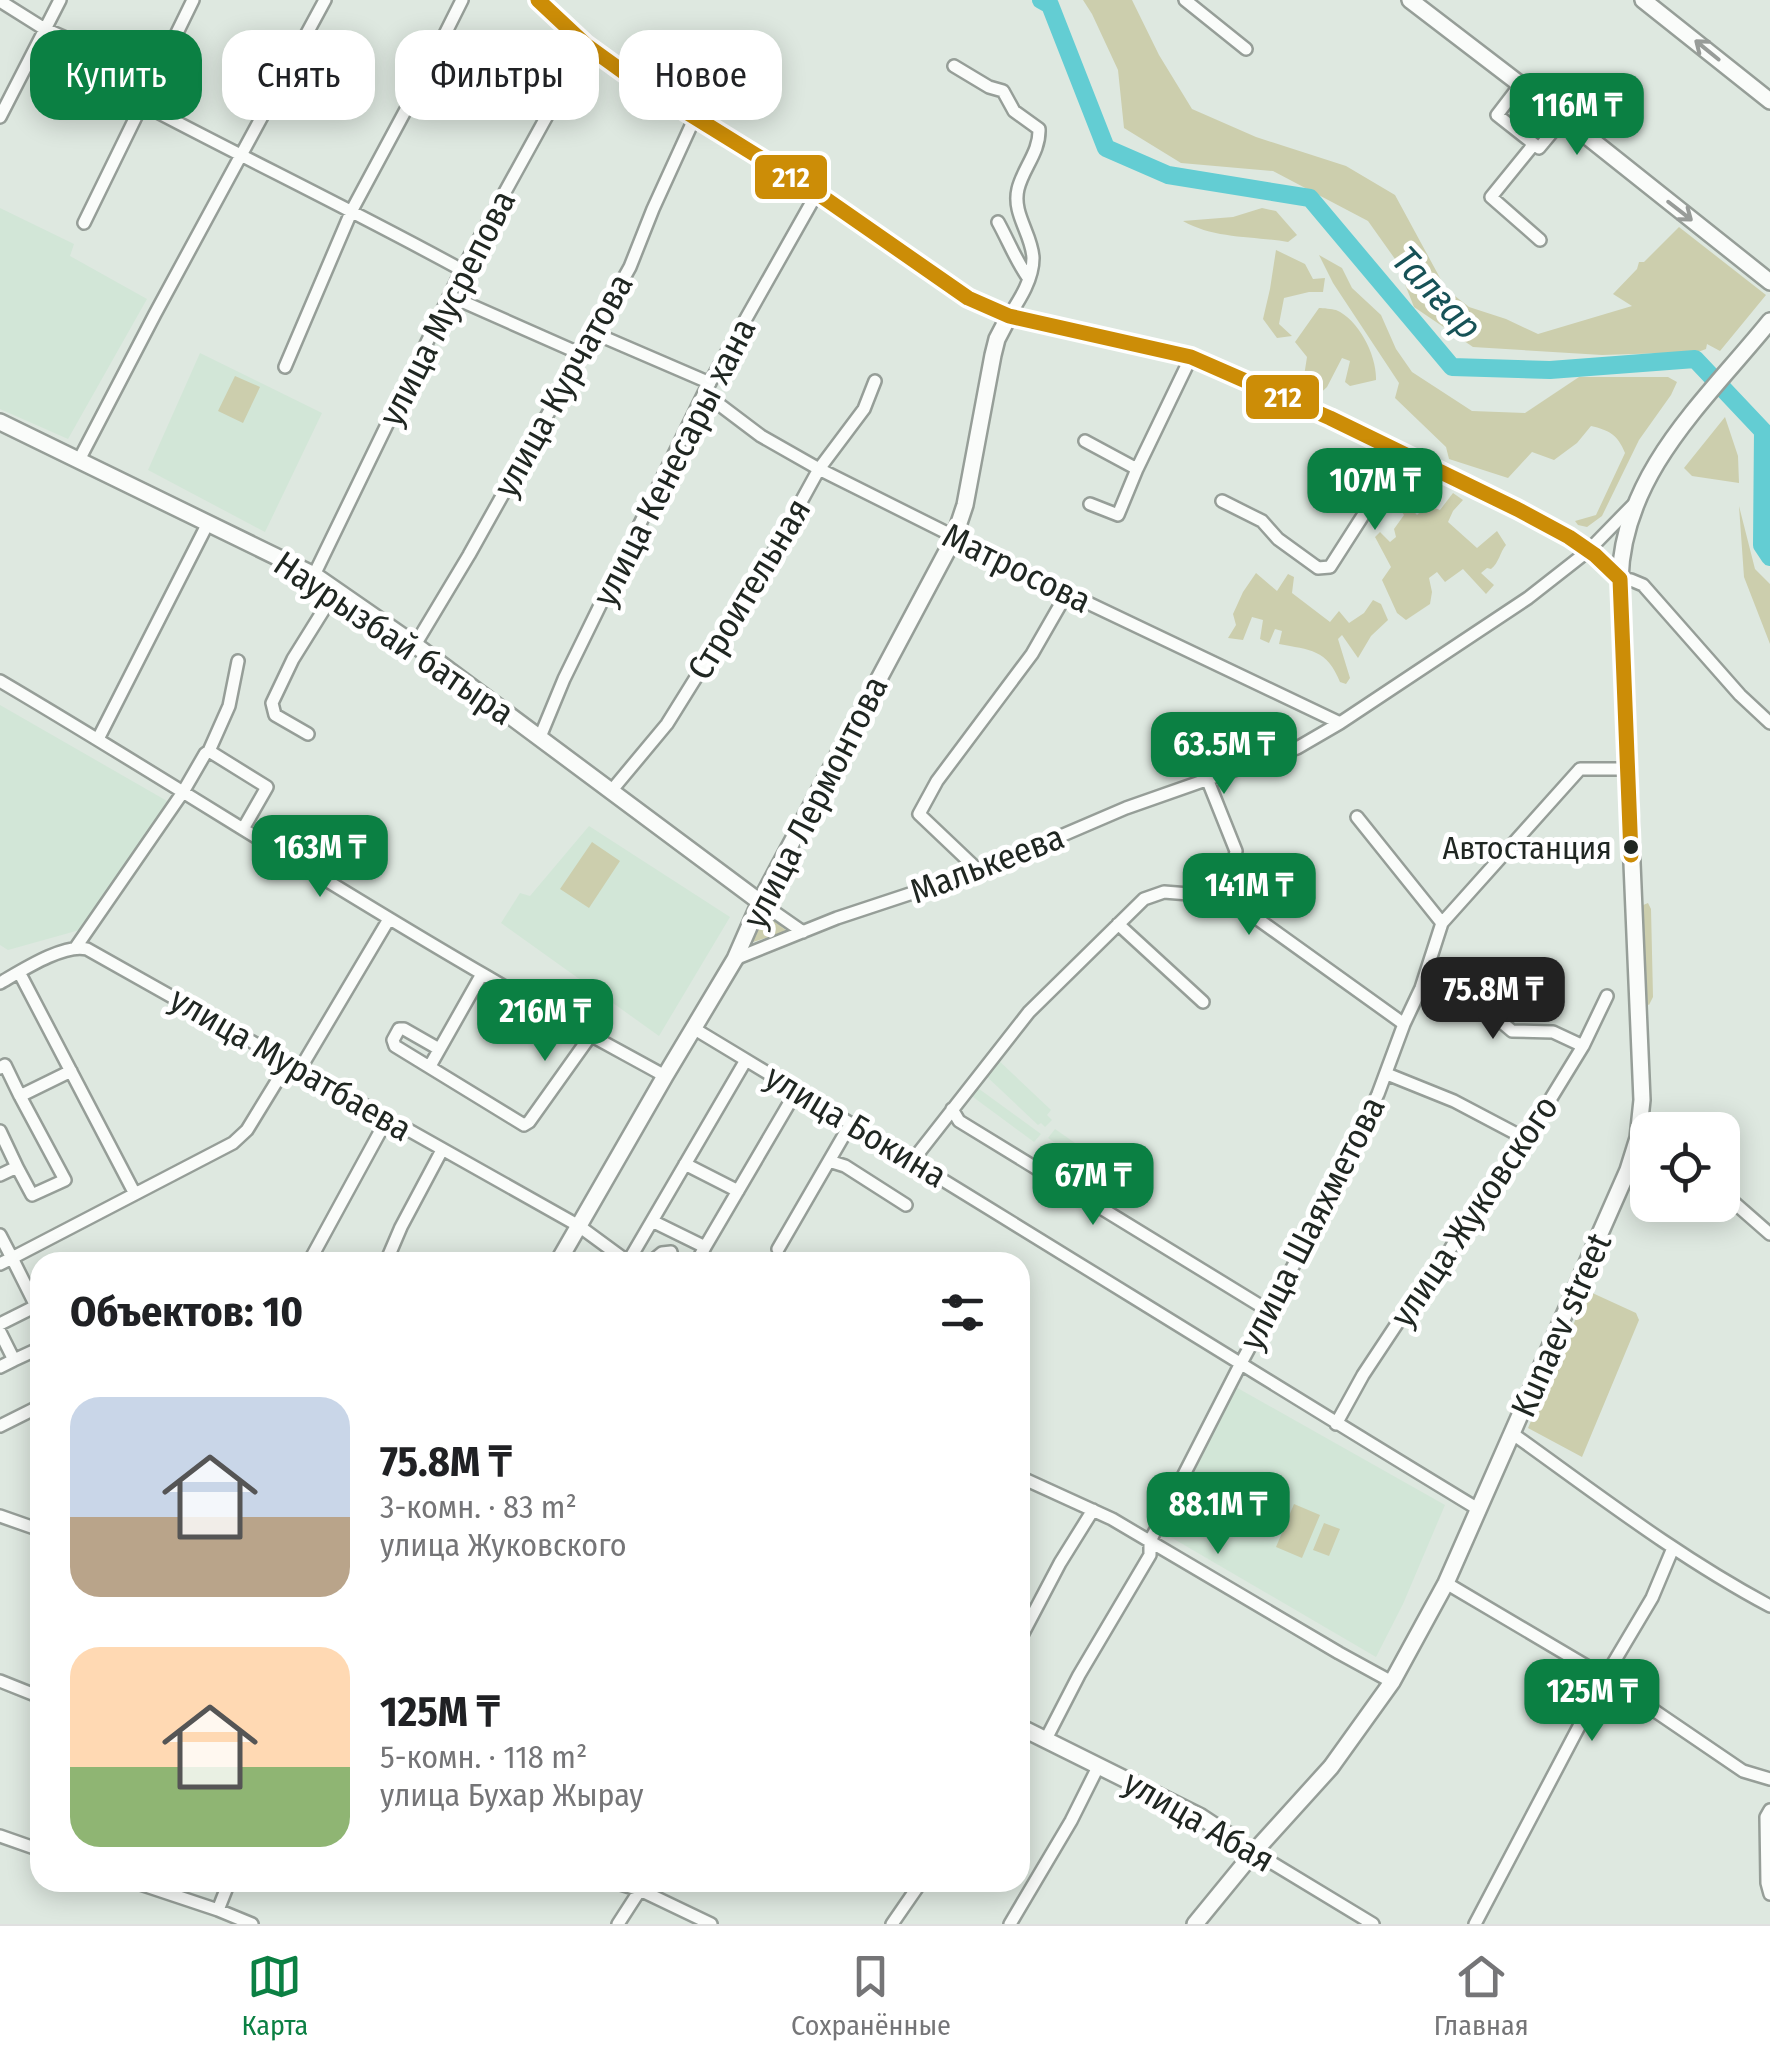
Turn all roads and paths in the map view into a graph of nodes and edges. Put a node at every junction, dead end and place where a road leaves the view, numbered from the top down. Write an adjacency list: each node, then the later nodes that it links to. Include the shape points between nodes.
1 (60, 0): 10 (street)
2 (193, 0): 12 (street)
3 (325, 0): 26 (street)
4 (462, 0): 28 (street)
5 (538, 0): 13 (main road)
6 (1186, 0): 14 (street)
7 (1410, 0): 16 (main road)
8 (0, 1): 10 (street)
9 (1655, 3): 17 (main road, one-way to 9)
10 (43, 28): 11 (street); 18 (street)
11 (48, 30)
12 (178, 30)
13 (570, 30)
14 (1246, 49)
15 (954, 66): 33 (street, via 1003,92 1039,130 1018,191 1033,258)
16 (1520, 85): 19 (main road); 25 (street, via 1497,115)
17 (1768, 94)
18 (0, 117)
19 (1564, 118): 25 (street, via 1539,148); 34 (main road, one-way to 34)
20 (134, 120): 30 (street)
21 (172, 120): 26 (street)
22 (545, 120): 32 (street, улица Мусрепова)
23 (695, 120): 38 (street, улица Курчатова)
24 (701, 120): 27 (main road)
25 (1534, 144): 31 (street, via 1491,197)
26 (240, 156): 28 (street); 47 (street)
27 (817, 193): 36 (main road, via 968,298); 43 (street, улица Кенесары хана)
28 (352, 210): 32 (street); 41 (street)
29 (998, 222): 33 (street)
30 (84, 223)
31 (1540, 240)
32 (462, 270): 35 (street, улица Мусрепова)
33 (1029, 280): 36 (street)
34 (1770, 282)
35 (450, 296): 39 (street); 56 (street, улица Мусрепова)
36 (1009, 316): 40 (main road); 54 (main road, улица Лермонтова, via 992,355)
37 (1770, 321): 51 (main road, Kunaev street, via 1654,464)
38 (594, 333): 39 (street, улица Курчатова); 43 (street, Матросова)
39 (582, 354): 60 (street, улица Курчатова)
40 (1191, 357): 46 (main road); 48 (street)
41 (285, 368)
42 (875, 382): 49 (street, Строительная)
43 (707, 388): 49 (street, Матросова, via 761,436); 66 (street, улица Кенесары хана)
44 (0, 422): 47 (main road, Наурызбай батыра)
45 (1085, 441): 48 (street)
46 (1403, 453): 50 (street, via 1330,567 1318,568 1262,521); 55 (main road)
47 (78, 460): 53 (main road, Наурызбай батыра)
48 (1136, 469): 52 (street, via 1118,515)
49 (820, 470): 54 (street, Матросова); 71 (street, Строительная, via 667,724)
50 (1222, 502)
51 (1635, 503): 55 (street, Малькеева); 57 (main road, Kunaev street)
52 (1090, 504)
53 (208, 523): 56 (main road, Наурызбай батыра); 67 (street)
54 (954, 538): 59 (street, Матросова); 77 (main road, улица Лермонтова)
55 (1588, 550): 57 (main road); 63 (street, Малькеева, via 1528,598)
56 (314, 575): 58 (main road, Наурызбай батыра)
57 (1620, 579): 64 (street, via 1643,585); 69 (main road, Kunaev street)
58 (336, 590): 60 (main road, Наурызбай батыра); 65 (street, via 272,703 275,715)
59 (1067, 593): 63 (street, Матросова); 75 (street, via 920,814)
60 (415, 645): 66 (main road, Наурызбай батыра)
61 (238, 661): 68 (street)
62 (0, 681): 67 (street)
63 (1340, 723): 70 (street, Малькеева, via 1297,748)
64 (1770, 723)
65 (308, 734)
66 (540, 737): 71 (main road, Наурызбай батыра)
67 (98, 739): 72 (street)
68 (210, 752): 72 (street); 74 (street, via 267,787)
69 (1627, 769): 79 (street, улица Шаяхметова, via 1580,770); 105 (main road, Kunaev street)
70 (1208, 781): 75 (street, Малькеева); 76 (street, via 1236,851)
71 (612, 790): 77 (main road, Наурызбай батыра)
72 (183, 792): 74 (street); 82 (street)
73 (1357, 817): 79 (street)
74 (243, 830): 78 (street)
75 (979, 871): 81 (street, Малькеева)
76 (1227, 897): 80 (street, via 1164,892 1144,899); 90 (street)
77 (760, 902): 81 (street); 83 (main road, улица Лермонтова)
78 (389, 918): 85 (street); 96 (street)
79 (1442, 923): 87 (street, улица Шаяхметова)
80 (1118, 924): 89 (street); 104 (street, via 1029,1012)
81 (803, 932): 83 (street, Малькеева)
82 (76, 947): 84 (street); 96 (street, улица Муратбаева)
83 (736, 959): 91 (main road, улица Лермонтова)
84 (20, 972): 86 (street); 99 (street)
85 (482, 974): 92 (street); 94 (street)
86 (0, 983)
87 (1420, 988): 90 (street, улица Шаяхметова); 93 (street, via 1512,1031 1553,1032)
88 (1607, 996): 93 (street, улица Жуковского)
89 (1204, 1002)
90 (1404, 1024): 100 (street, улица Шаяхметова)
91 (693, 1028): 95 (street, улица Бокина); 101 (main road, улица Лермонтова)
92 (590, 1035): 97 (street, via 524,1124); 101 (street)
93 (1583, 1046): 109 (street, улица Жуковского)
94 (439, 1049): 97 (street); 97 (street, via 404,1029 393,1040)
95 (746, 1060): 102 (street, улица Бокина); 113 (street)
96 (294, 1066): 106 (street, улица Муратбаева); 118 (street, via 237,1141)
97 (430, 1066)
98 (0, 1068): 103 (street, via 6,1065)
99 (70, 1071): 103 (street); 118 (street)
100 (1387, 1074): 109 (street); 135 (street, улица Шаяхметова)
101 (665, 1076): 122 (main road, улица Лермонтова)
102 (797, 1090): 107 (street, улица Бокина); 117 (street)
103 (20, 1096): 115 (street, via 65,1180 32,1194)
104 (952, 1110): 111 (street); 135 (street, via 959,1121)
105 (1644, 1112)
106 (386, 1119): 110 (street, улица Муратбаева); 127 (street)
107 (851, 1123): 111 (street, улица Бокина); 112 (street)
108 (0, 1132): 115 (street)
109 (1526, 1139): 144 (street, улица Жуковского)
110 (442, 1150): 122 (street, улица Муратбаева); 128 (street)
111 (913, 1160): 141 (street, улица Бокина)
112 (829, 1161): 119 (street); 126 (street)
113 (685, 1164): 117 (street); 121 (street)
114 (1630, 1164): 146 (main road, Kunaev street)
115 (17, 1167): 116 (street)
116 (0, 1175)
117 (738, 1192): 125 (street)
118 (135, 1194): 133 (street)
119 (906, 1205)
120 (1740, 1208): 123 (street)
121 (652, 1221): 125 (street); 131 (street)
122 (579, 1226): 129 (main road, улица Лермонтова); 130 (street, улица Муратбаева)
123 (1770, 1234)
124 (0, 1235): 133 (street)
125 (705, 1248): 132 (street)
126 (778, 1249)
127 (314, 1252)
128 (390, 1252)
129 (564, 1252)
130 (614, 1252)
131 (634, 1252)
132 (702, 1252)
133 (6, 1261): 134 (street)
134 (30, 1298)
135 (1269, 1312): 141 (street, улица Шаяхметова)
136 (30, 1313): 137 (street)
137 (0, 1324)
138 (0, 1332): 140 (street)
139 (30, 1353): 140 (street)
140 (14, 1360): 142 (street)
141 (1240, 1365): 144 (street, улица Бокина); 152 (street, улица Шаяхметова)
142 (0, 1368)
143 (30, 1411): 145 (street)
144 (1336, 1424): 148 (street, улица Бокина)
145 (0, 1426)
146 (1513, 1434): 148 (main road, Kunaev street); 153 (street)
147 (1030, 1482): 149 (street)
148 (1478, 1509): 154 (main road, Kunaev street)
149 (1093, 1510): 152 (street); 156 (street)
150 (0, 1516): 151 (street)
151 (30, 1526)
152 (1150, 1541): 159 (street); 162 (street, улица Шаяхметова, via 1150,1555)
153 (1673, 1548): 155 (street); 157 (street, via 1652,1598)
154 (1446, 1582): 157 (street); 159 (main road, Kunaev street)
155 (1770, 1606)
156 (1030, 1620)
157 (1604, 1677): 164 (street, via 1743,1771); 185 (street)
158 (0, 1681): 160 (street)
159 (1392, 1682): 168 (main road, Kunaev street, via 1331,1767)
160 (30, 1693)
161 (1030, 1732): 162 (main road, улица Абая)
162 (1046, 1739): 163 (main road, улица Абая)
163 (1099, 1765): 168 (main road, улица Абая); 169 (street)
164 (1770, 1779)
165 (1770, 1810): 176 (street)
166 (0, 1836): 167 (street)
167 (30, 1846)
168 (1254, 1852): 183 (main road, Kunaev street); 184 (street, улица Абая)
169 (1030, 1891)
170 (164, 1892): 177 (street)
171 (225, 1892): 177 (street)
172 (637, 1892): 180 (street)
173 (651, 1892): 178 (street)
174 (914, 1892): 181 (street)
175 (1029, 1892): 182 (street)
176 (1770, 1894)
177 (218, 1910): 179 (street)
178 (703, 1922)
179 (252, 1924)
180 (618, 1924)
181 (892, 1924)
182 (1010, 1924)
183 (1195, 1924)
184 (1373, 1924)
185 (1474, 1924)

